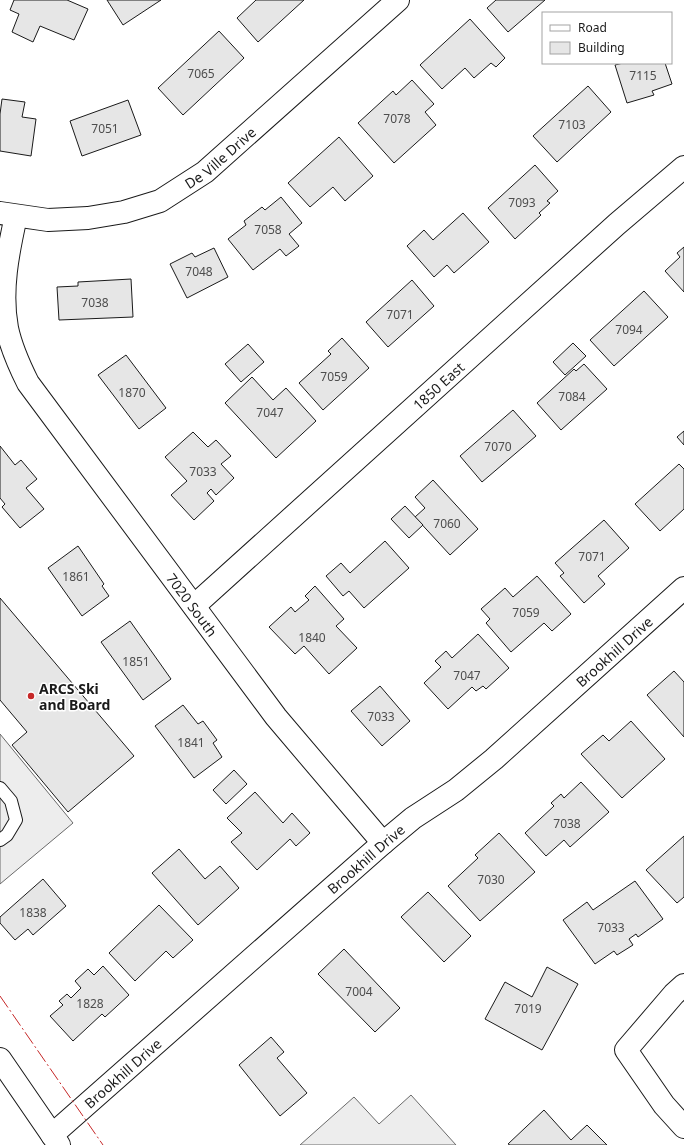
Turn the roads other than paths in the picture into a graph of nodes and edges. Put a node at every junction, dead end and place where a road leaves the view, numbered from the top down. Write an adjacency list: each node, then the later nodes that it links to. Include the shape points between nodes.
1 (390, 2): 3 (street, De Ville Drive, via 205,172 160,201 124,212 88,218 48,220)
2 (684, 167): 5 (street, 1850 East, via 617,224)
3 (8, 214): 5 (street, 7020 South, via 4,301 7,328 15,356 44,406)
4 (684, 588): 8 (street, Brookhill Drive, via 494,759)
5 (194, 606): 8 (street, 7020 South, via 276,717)
6 (0, 788): 7 (lane, via 11,802 16,820 7,835)
7 (0, 840)
8 (383, 843): 12 (street, Brookhill Drive)
9 (684, 985): 11 (street, via 626,1050 664,1105)
10 (0, 1059): 12 (street)
11 (684, 1127)
12 (56, 1140)

